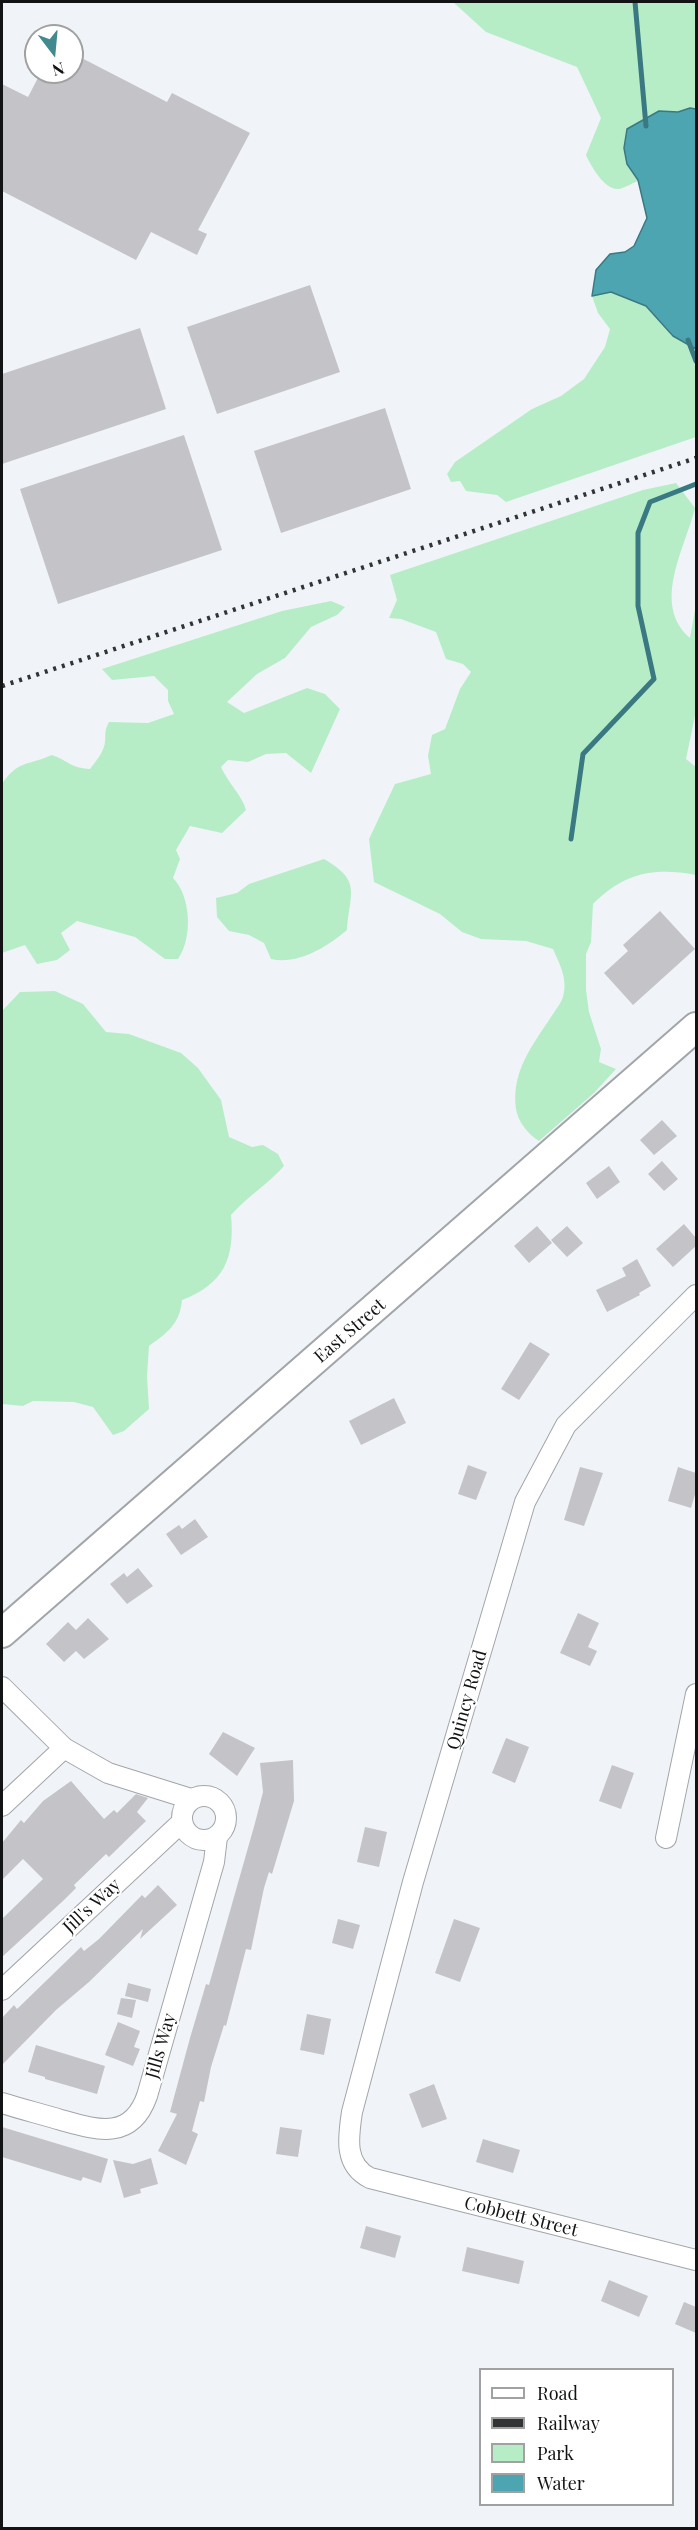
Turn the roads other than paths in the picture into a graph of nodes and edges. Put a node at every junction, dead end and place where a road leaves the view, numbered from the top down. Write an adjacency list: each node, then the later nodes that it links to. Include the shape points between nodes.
1 (696, 1027): 3 (main road, East Street)
2 (696, 1295): 14 (street, Quincy Road, via 566,1425 525,1503 413,1882 355,2101 348,2135)
3 (2, 1633)
4 (2, 1687): 6 (street, Jills Way)
5 (696, 1694): 11 (street)
6 (64, 1748): 7 (street, Jills Way, via 108,1773); 8 (street)
7 (191, 1799): 9 (street, via 183,1809); 10 (street, Jills Way, via 212,1797 223,1806 225,1826)
8 (2, 1806)
9 (182, 1822): 10 (street, via 195,1839); 12 (street, Jill's Way)
10 (217, 1837): 13 (street, Jills Way, via 214,1862 147,2096 135,2118 119,2128 92,2129)
11 (666, 1838)
12 (2, 1990)
13 (2, 2103)
14 (352, 2162): 15 (street, Cobbett Street, via 370,2178)
15 (696, 2260)

